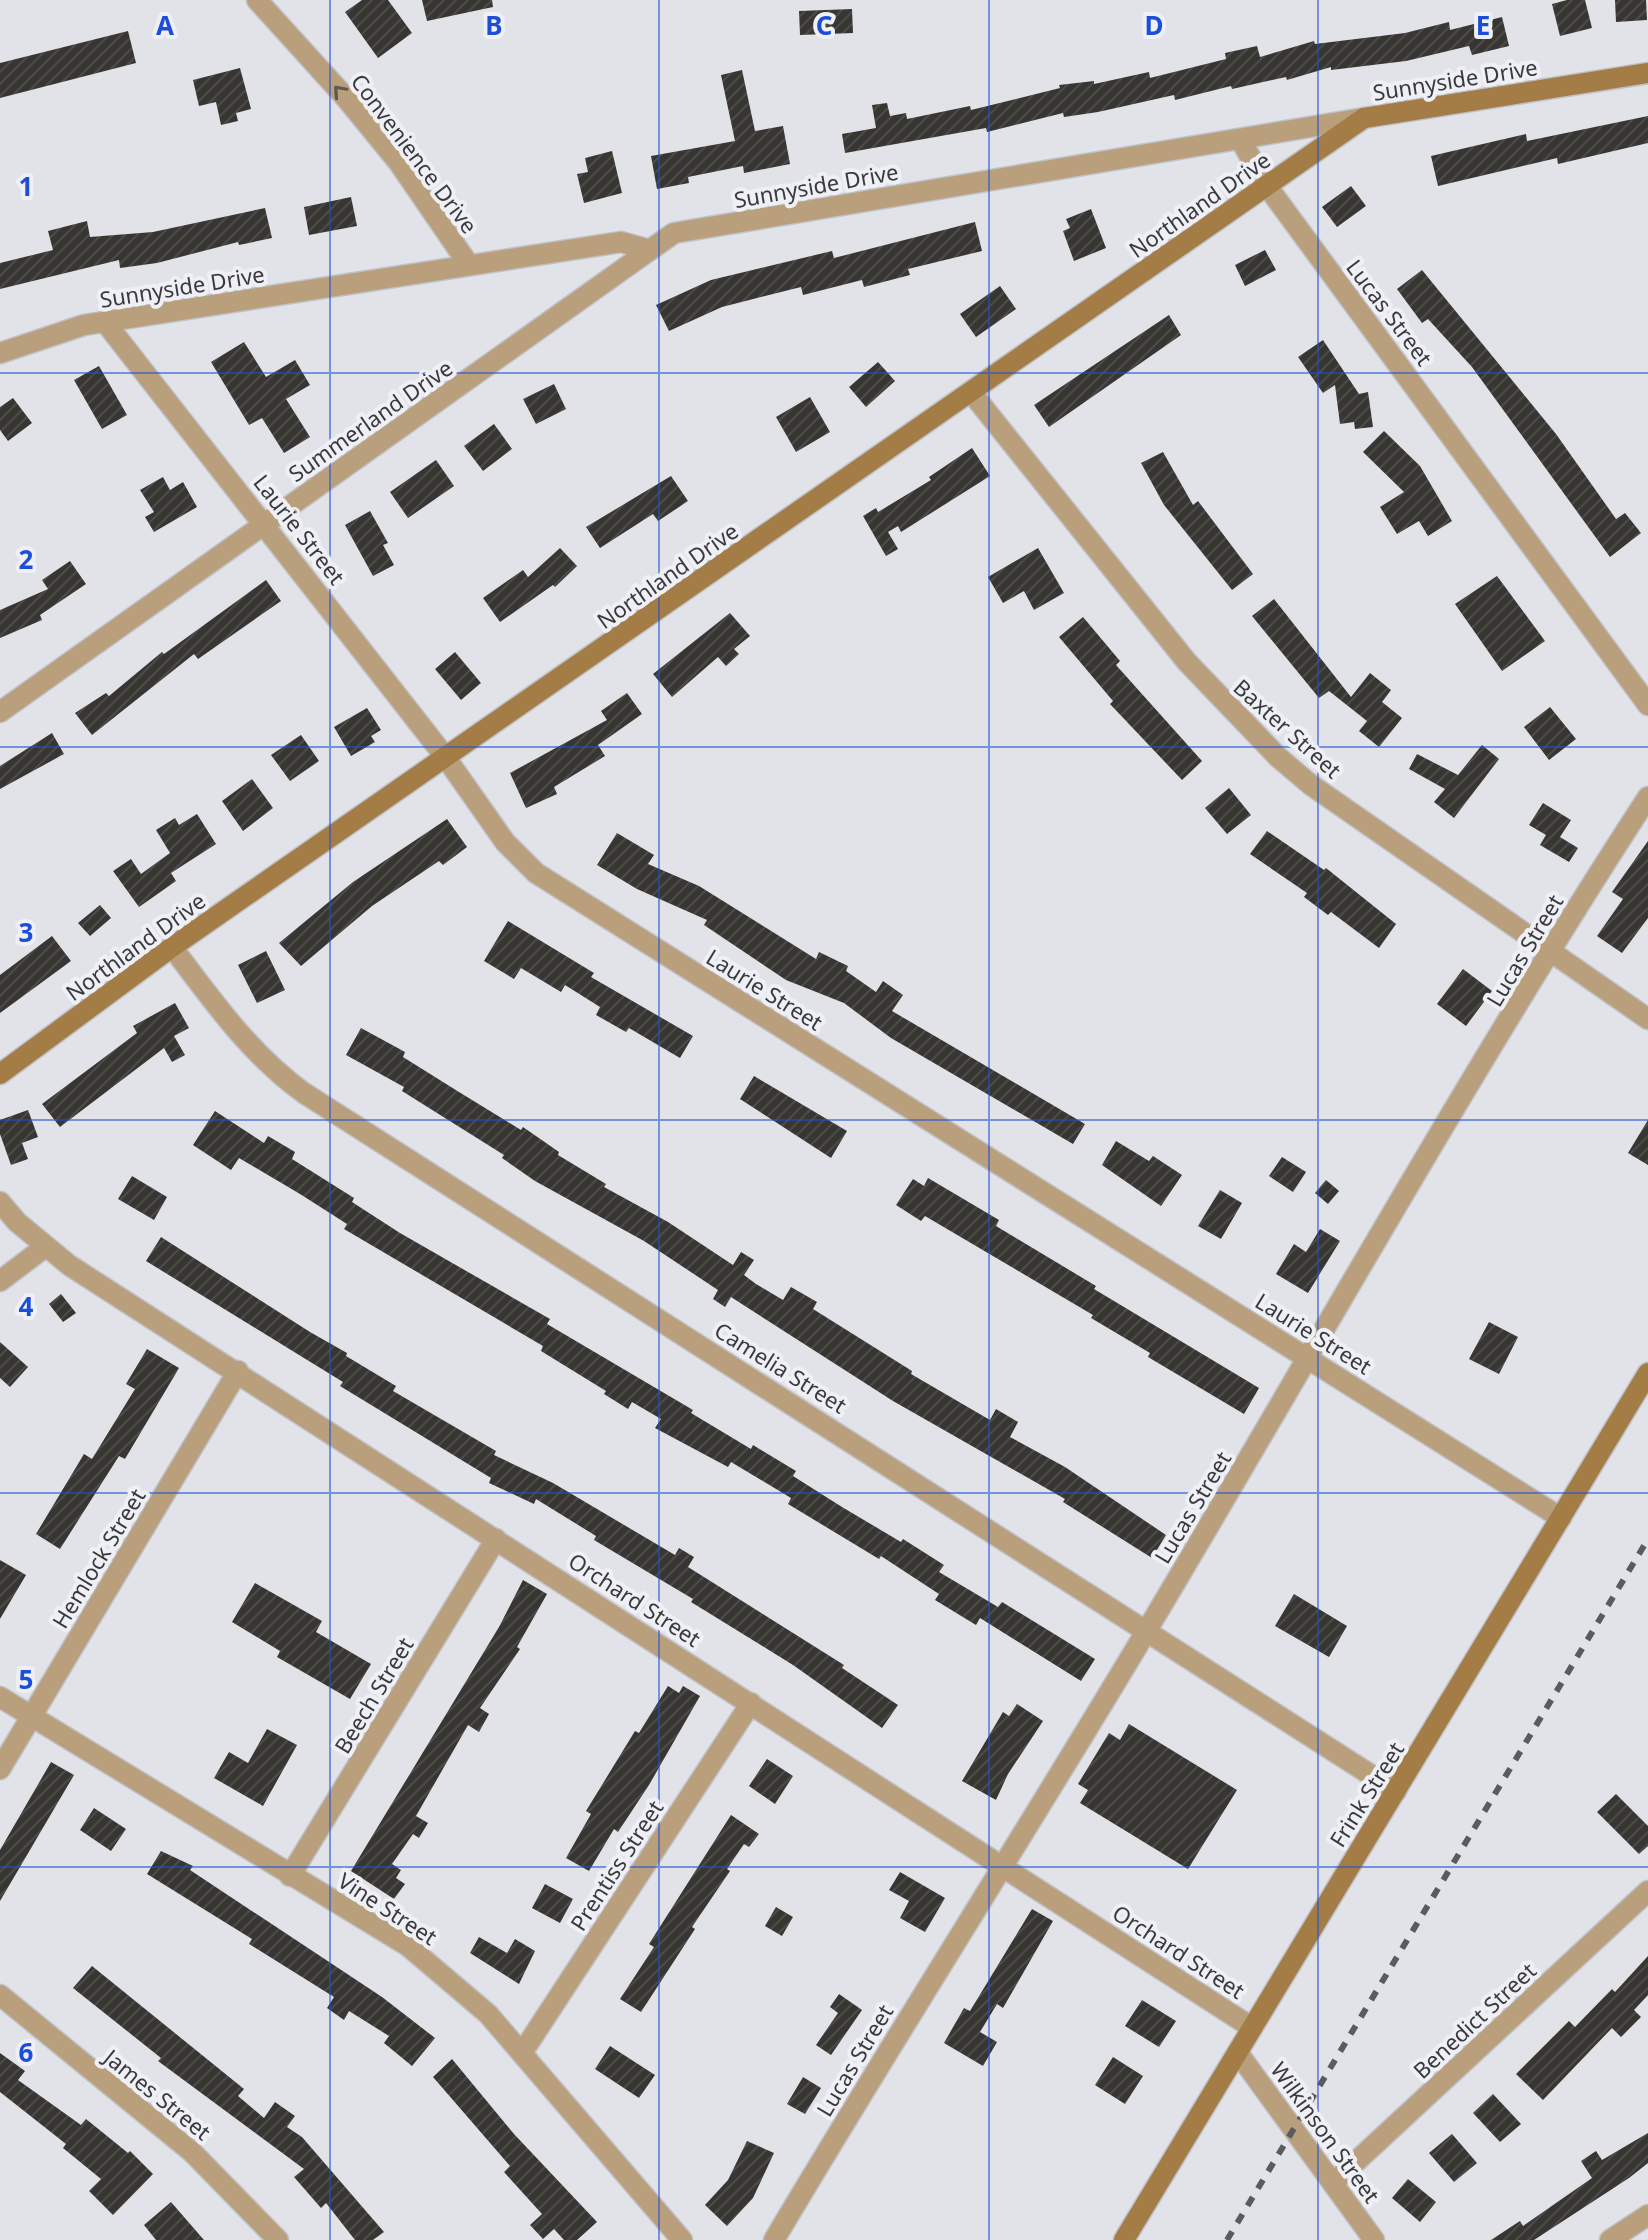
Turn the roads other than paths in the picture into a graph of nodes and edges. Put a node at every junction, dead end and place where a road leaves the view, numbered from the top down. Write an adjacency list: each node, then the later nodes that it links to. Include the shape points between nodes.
1 (257, 0): 7 (street, Convenience Drive, one-way to 1, via 390,153)
2 (1648, 73): 3 (street, Sunnyside Drive)
3 (1364, 118): 4 (street, Sunnyside Drive); 5 (street, Northland Drive)
4 (1240, 139): 5 (street, Lucas Street); 6 (street, Sunnyside Drive, via 674,233)
5 (1267, 186): 10 (street, Northland Drive); 12 (street, Lucas Street)
6 (650, 250): 7 (street, Sunnyside Drive, via 621,242); 11 (street, Summerland Drive)
7 (469, 265): 8 (street, Sunnyside Drive)
8 (105, 322): 9 (street, Sunnyside Drive, via 49,334); 11 (street, Laurie Street)
9 (0, 353)
10 (971, 392): 14 (street, Northland Drive); 17 (street, Baxter Street, via 1187,662 1278,757)
11 (266, 523): 13 (street, Summerland Drive); 14 (street, Laurie Street)
12 (1648, 705)
13 (0, 712)
14 (446, 758): 16 (street, Northland Drive); 23 (street, Laurie Street, via 505,842 554,885)
15 (1646, 805): 17 (street, Lucas Street)
16 (172, 947): 19 (street, Northland Drive); 28 (street, Camelia Street, via 259,1056 304,1093)
17 (1549, 953): 18 (street, Baxter Street); 23 (street, Lucas Street)
18 (1648, 1019)
19 (0, 1074)
20 (0, 1202): 21 (street, Orchard Street)
21 (45, 1247): 22 (street); 24 (street, Orchard Street)
22 (0, 1281)
23 (1309, 1358): 26 (street, Laurie Street); 28 (street, Lucas Street)
24 (238, 1371): 27 (street, Orchard Street); 31 (street, Hemlock Street)
25 (1648, 1373): 26 (street, Frink Street)
26 (1561, 1518): 33 (street, Frink Street)
27 (496, 1539): 30 (street, Orchard Street); 35 (street, Beech Street)
28 (1148, 1629): 33 (street, Camelia Street); 34 (street, Lucas Street)
29 (0, 1697): 31 (street, Vine Street)
30 (751, 1703): 34 (street, Orchard Street); 39 (street, Prentiss Street)
31 (31, 1717): 32 (street, Hemlock Street); 35 (street, Vine Street)
32 (0, 1769)
33 (1396, 1791): 38 (street, Frink Street)
34 (1003, 1865): 38 (street, Orchard Street); 45 (street, Lucas Street)
35 (290, 1876): 39 (street, Vine Street, via 408,1946 488,2014)
36 (1648, 1891): 41 (street, Benedict Street)
37 (0, 1995): 43 (street, James Street, via 192,2152)
38 (1251, 2027): 40 (street, Frink Street)
39 (522, 2053): 44 (street, Vine Street)
40 (1238, 2053): 41 (street, Wilkinson Street); 46 (street, Frink Street)
41 (1333, 2183): 47 (street, Wilkinson Street)
42 (1648, 2215): 48 (street)
43 (278, 2240)
44 (682, 2240)
45 (774, 2240)
46 (1124, 2240)
47 (1374, 2240)
48 (1610, 2240)

